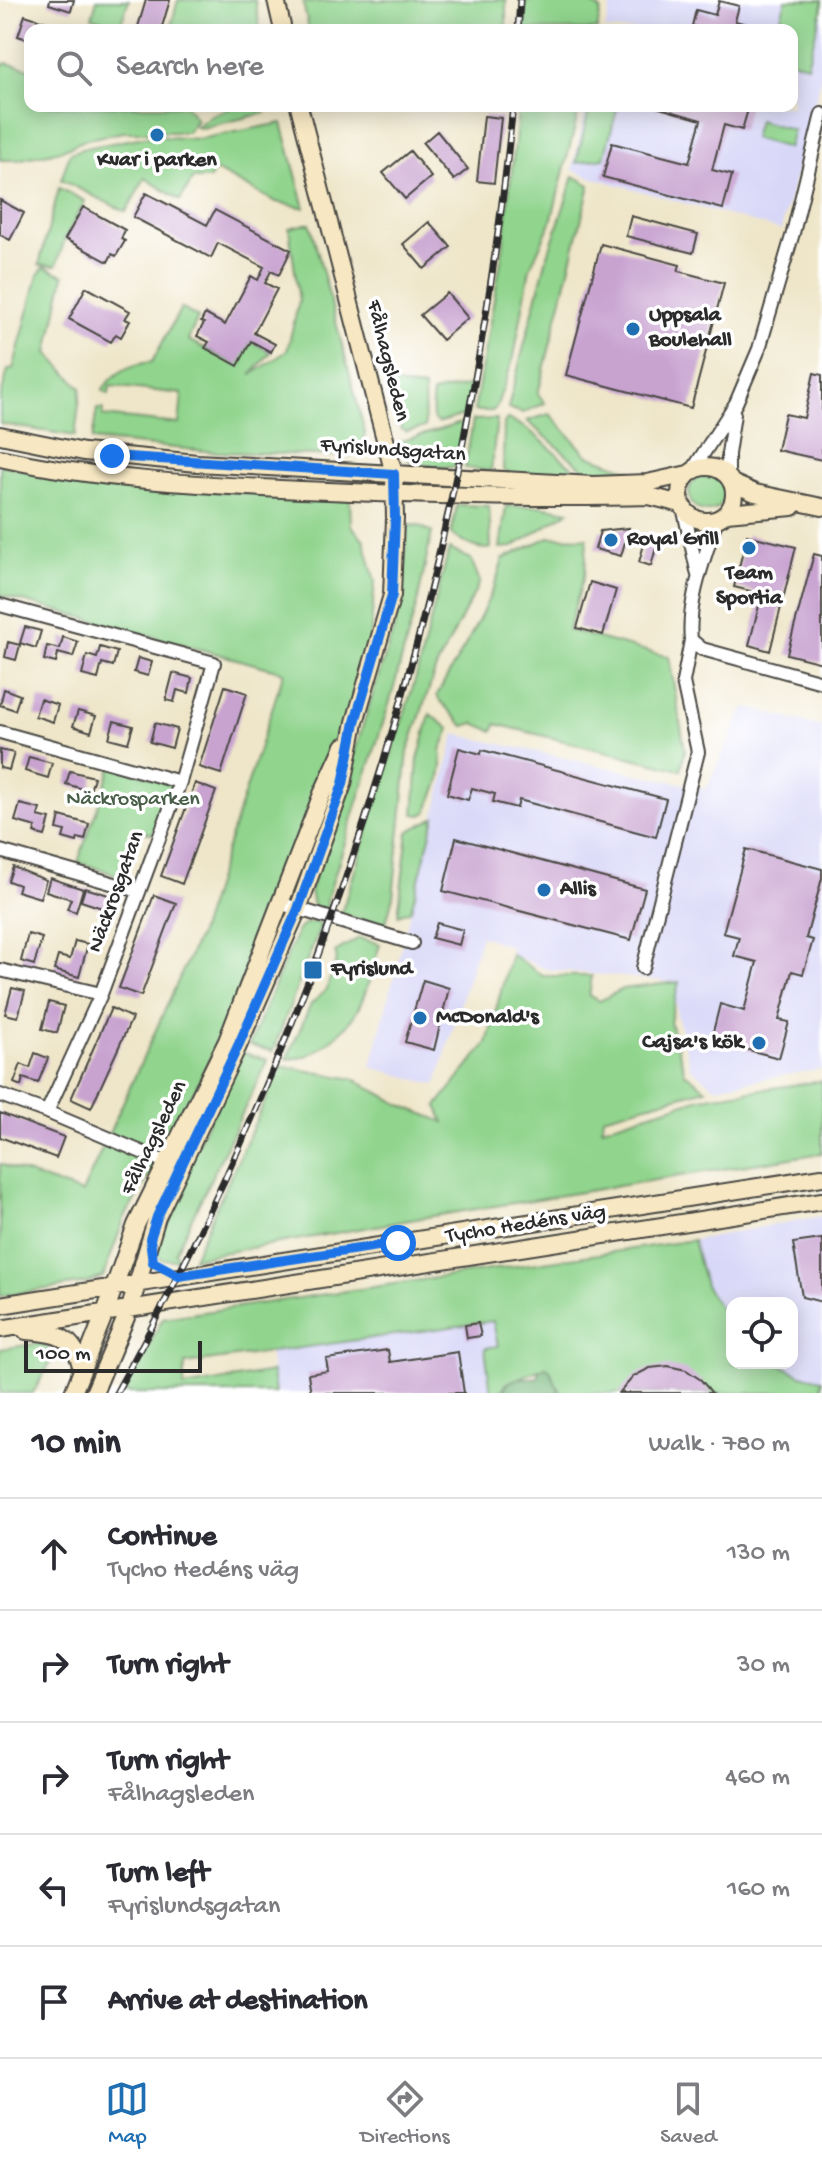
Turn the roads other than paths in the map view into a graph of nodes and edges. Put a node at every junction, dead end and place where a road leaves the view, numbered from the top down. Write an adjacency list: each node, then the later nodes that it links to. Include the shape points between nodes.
1 (276, 0): 2 (main road)
2 (282, 24)
3 (301, 112): 9 (main road, Fålhagsleden)
4 (822, 114): 5 (street, via 767,323)
5 (736, 403): 8 (street); 10 (street, via 728,454)
6 (0, 435): 9 (main road, Fyrislundsgatan, via 112,456)
7 (0, 458): 11 (main road, Fyrislundsgatan, via 109,477)
8 (690, 472): 9 (main road, Fyrislundsgatan, via 647,483 593,485); 10 (main road, via 715,468); 13 (main road, via 680,488)
9 (394, 474): 11 (main road, Fålhagsleden)
10 (730, 480): 12 (main road, via 755,493); 14 (main road, via 734,499)
11 (395, 495): 13 (main road, Fyrislundsgatan, via 649,496); 23 (main road, Fålhagsleden, via 392,595 355,722 322,794)
12 (814, 506): 14 (main road)
13 (682, 508): 14 (main road, via 698,521); 15 (street)
14 (721, 517): 15 (street)
15 (699, 582): 17 (street, via 689,623)
16 (0, 605): 20 (street, Näckrosgatan, via 214,663)
17 (691, 640): 18 (street, via 702,649); 25 (street, via 683,682 698,752)
18 (822, 682)
19 (0, 732): 20 (street)
20 (180, 782): 22 (street, Näckrosgatan)
21 (0, 851): 22 (street)
22 (139, 891): 27 (street, Näckrosgatan)
23 (290, 906): 24 (street); 30 (main road, Fålhagsleden)
24 (412, 943)
25 (643, 968)
26 (0, 970): 27 (street)
27 (101, 994): 29 (street, Näckrosgatan)
28 (0, 1095): 29 (street)
29 (47, 1112): 30 (street)
30 (173, 1165): 33 (main road, Fålhagsleden); 36 (main road, Fålhagsleden, via 136,1225)
31 (822, 1177): 34 (main road, Tycho Hedéns väg)
32 (822, 1201): 38 (main road, Tycho Hedéns väg)
33 (150, 1239): 34 (main road, via 153,1262); 35 (main road, Fålhagsleden)
34 (179, 1276): 35 (main road, Tycho Hedéns väg)
35 (138, 1282): 36 (main road, Tycho Hedéns väg); 38 (main road, Fålhagsleden)
36 (115, 1286): 37 (main road, Tycho Hedéns väg); 39 (main road, Fålhagsleden)
37 (0, 1305)
38 (130, 1308): 39 (main road, Tycho Hedéns väg); 43 (main road, Fålhagsleden)
39 (106, 1310): 40 (main road, Tycho Hedéns väg); 41 (main road, Fålhagsleden)
40 (0, 1329): 41 (main road, via 54,1333 77,1351)
41 (82, 1371): 42 (main road, Fålhagsleden)
42 (73, 1393)
43 (94, 1393)

